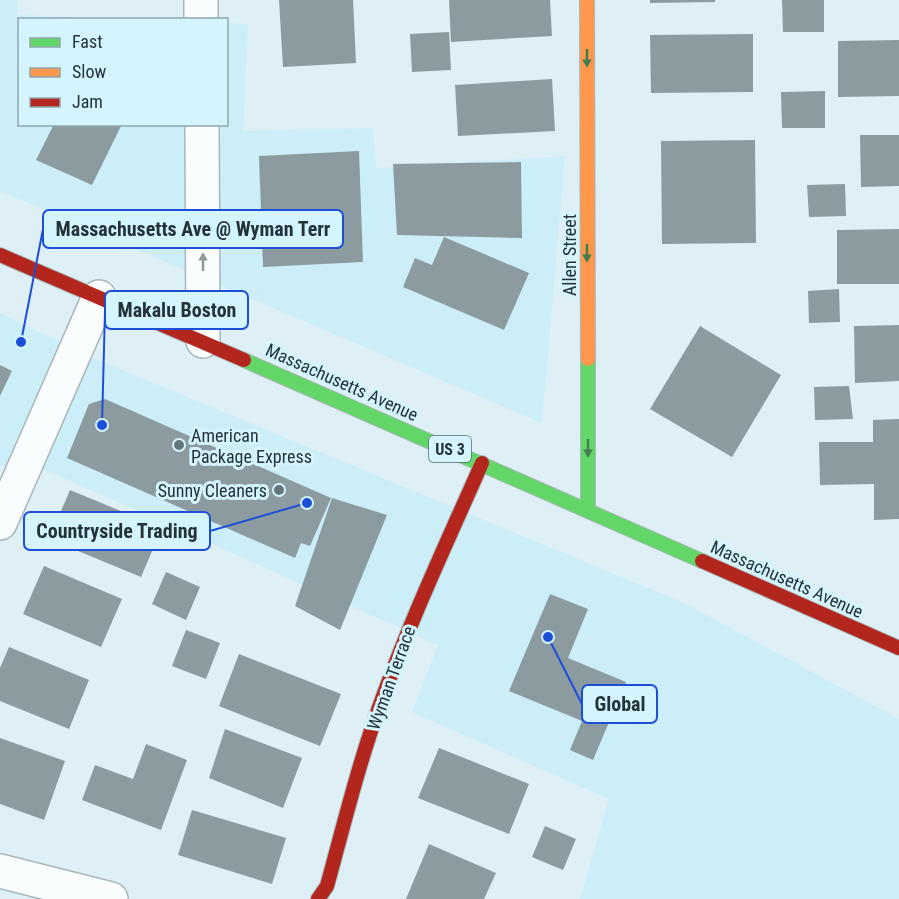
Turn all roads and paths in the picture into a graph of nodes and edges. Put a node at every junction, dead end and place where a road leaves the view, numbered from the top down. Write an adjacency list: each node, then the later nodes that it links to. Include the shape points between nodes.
1 (201, 0): 3 (street)
2 (586, 0): 9 (main road, Allen Street, one-way to 9)
3 (201, 18)
4 (202, 126): 7 (street, one-way to 4)
5 (0, 255): 6 (main road, Massachusetts Avenue / US 3)
6 (99, 297): 7 (main road, Massachusetts Avenue / US 3); 10 (street)
7 (203, 341): 8 (main road, Massachusetts Avenue / US 3)
8 (483, 463): 9 (main road, Massachusetts Avenue / US 3); 14 (main road, Wyman Terrace, via 408,631 357,776 327,886)
9 (588, 510): 11 (main road, Massachusetts Avenue / US 3)
10 (0, 522)
11 (899, 648)
12 (0, 870): 13 (street)
13 (111, 899)
14 (318, 899)

